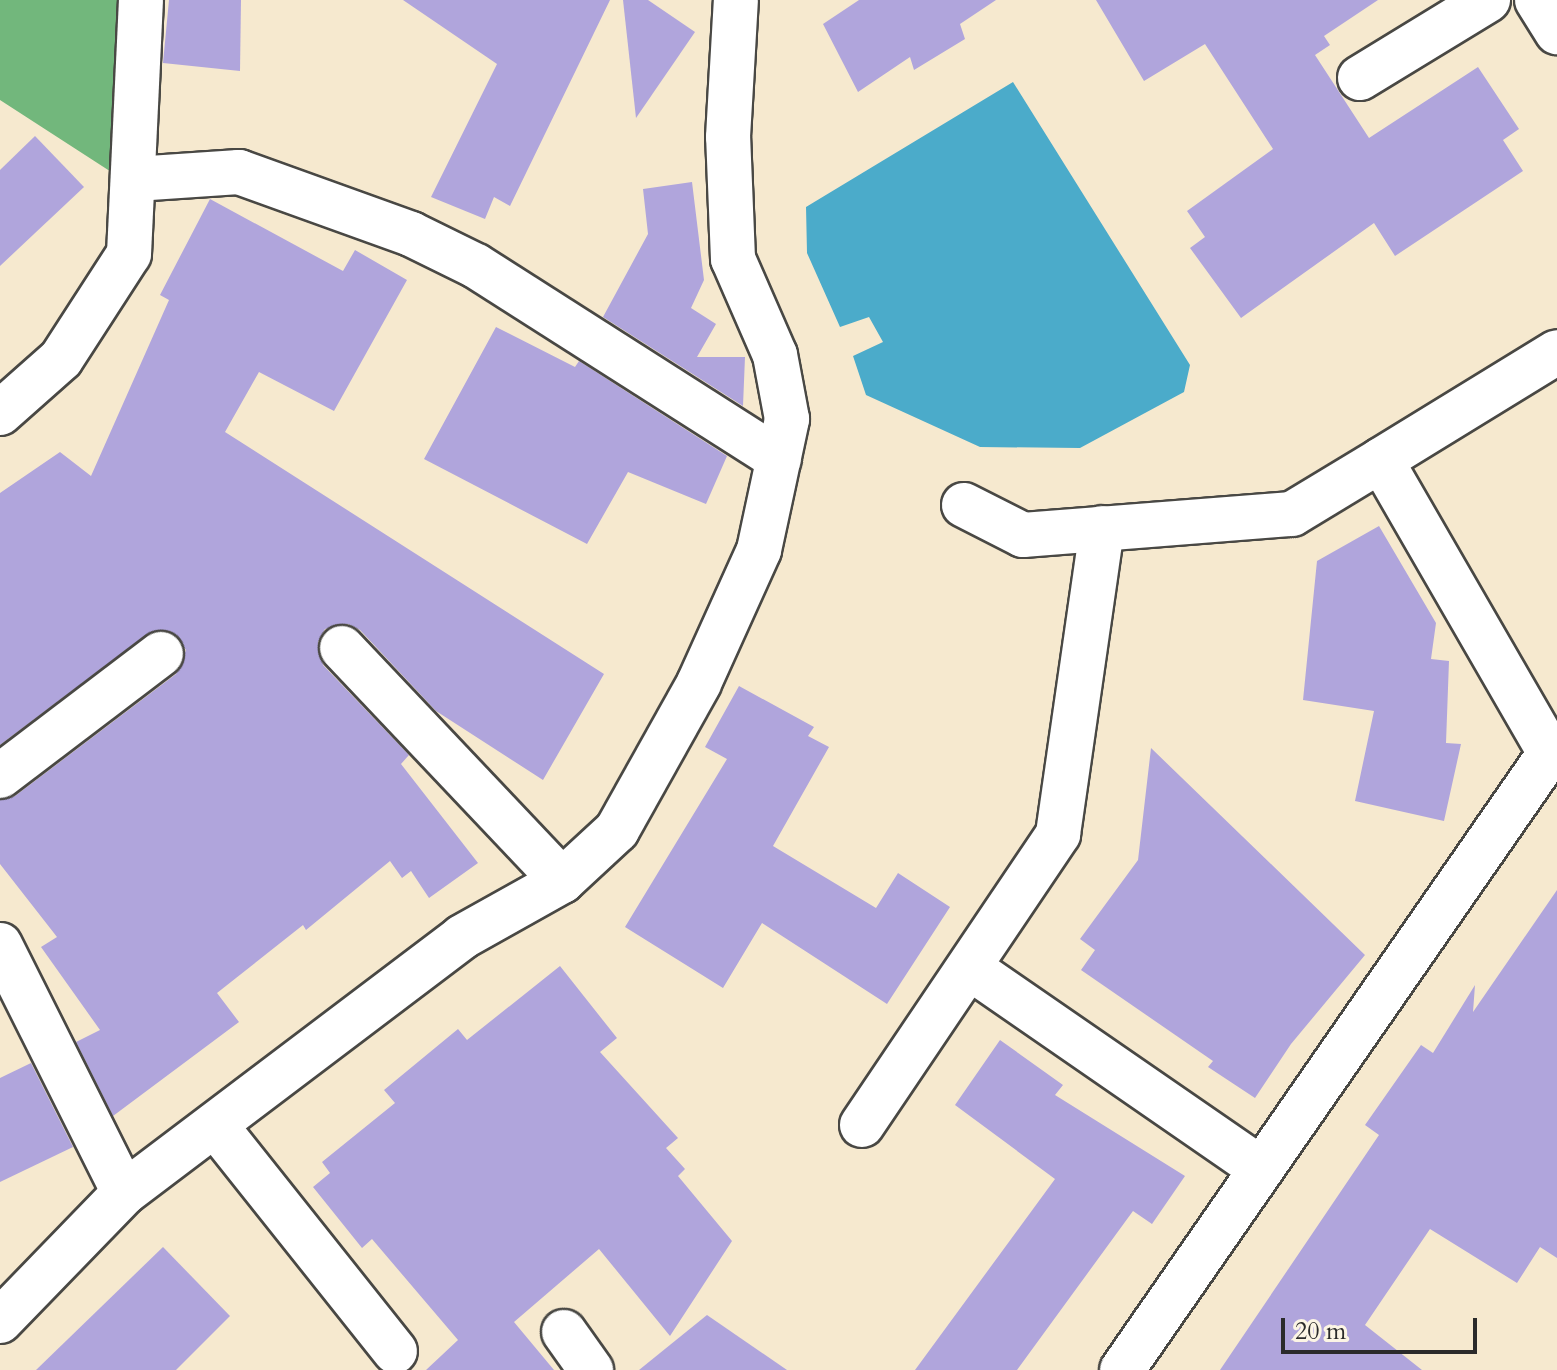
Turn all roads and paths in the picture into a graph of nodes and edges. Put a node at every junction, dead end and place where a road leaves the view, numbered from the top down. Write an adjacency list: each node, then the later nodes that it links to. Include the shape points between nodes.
1 (141, 0): 5 (street)
2 (736, 0): 8 (street, via 728,137 733,259 775,355 787,419)
3 (1488, 0): 4 (street)
4 (1360, 78)
5 (135, 179): 7 (street, via 129,254 61,359); 8 (street, via 239,172 411,234 476,266)
6 (1557, 352): 9 (street)
7 (0, 413)
8 (779, 459): 15 (street, via 759,550 699,683 617,830)
9 (1381, 460): 11 (street, via 1292,514); 20 (street, via 1550,753)
10 (964, 505): 11 (street, via 1023,535)
11 (1102, 528): 17 (street, via 1058,834)
12 (342, 648): 15 (street)
13 (161, 654): 14 (street)
14 (0, 776)
15 (562, 881): 18 (street, via 462,937)
16 (0, 945): 21 (street)
17 (970, 968): 19 (street); 20 (street)
18 (215, 1125): 21 (street); 24 (street)
19 (862, 1125)
20 (1261, 1169): 26 (street)
21 (124, 1193): 22 (street)
22 (0, 1321)
23 (564, 1332): 25 (street)
24 (395, 1351)
25 (591, 1370)
26 (1122, 1370)

